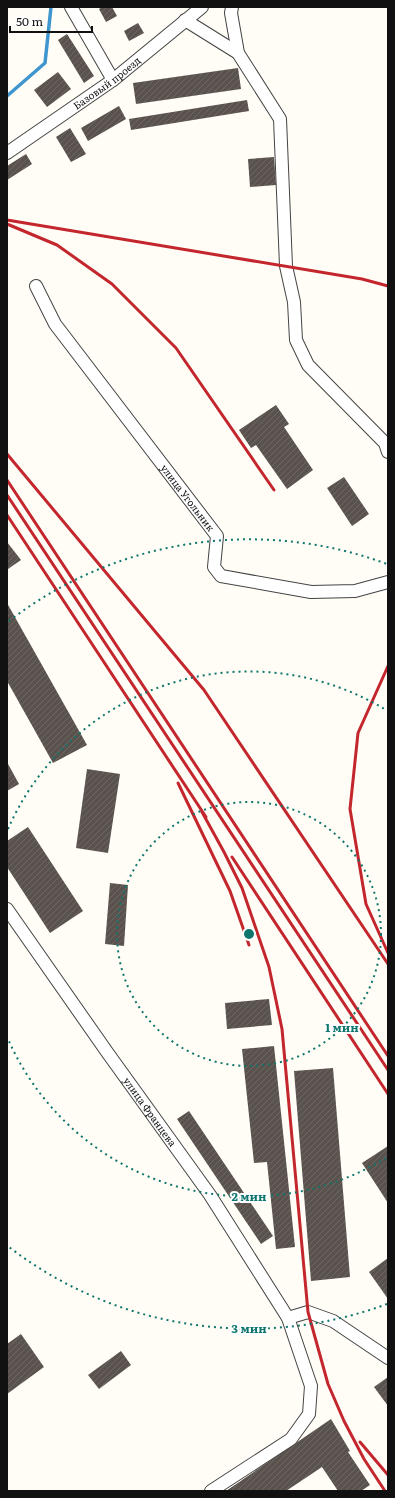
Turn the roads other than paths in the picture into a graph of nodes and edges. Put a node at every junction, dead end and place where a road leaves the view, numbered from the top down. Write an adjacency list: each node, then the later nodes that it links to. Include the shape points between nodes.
1 (71, 7): 6 (street)
2 (202, 7): 4 (street, Базовый проезд)
3 (232, 7): 5 (street)
4 (185, 20): 5 (street); 6 (street, Базовый проезд)
5 (238, 52): 9 (street, via 280,119 286,266 294,302 296,340 308,366 386,443)
6 (113, 80): 7 (street, Базовый проезд)
7 (7, 153)
8 (36, 286): 10 (street, улица Угольник, via 55,324 217,536 214,567 221,576 311,592 355,591)
9 (388, 452)
10 (388, 582)
11 (7, 909): 12 (street, улица Францева, via 210,1195)
12 (288, 1318): 13 (street, via 308,1312 333,1321); 14 (street, улица Францева, via 311,1386 309,1414 291,1438)
13 (388, 1358)
14 (211, 1491)

